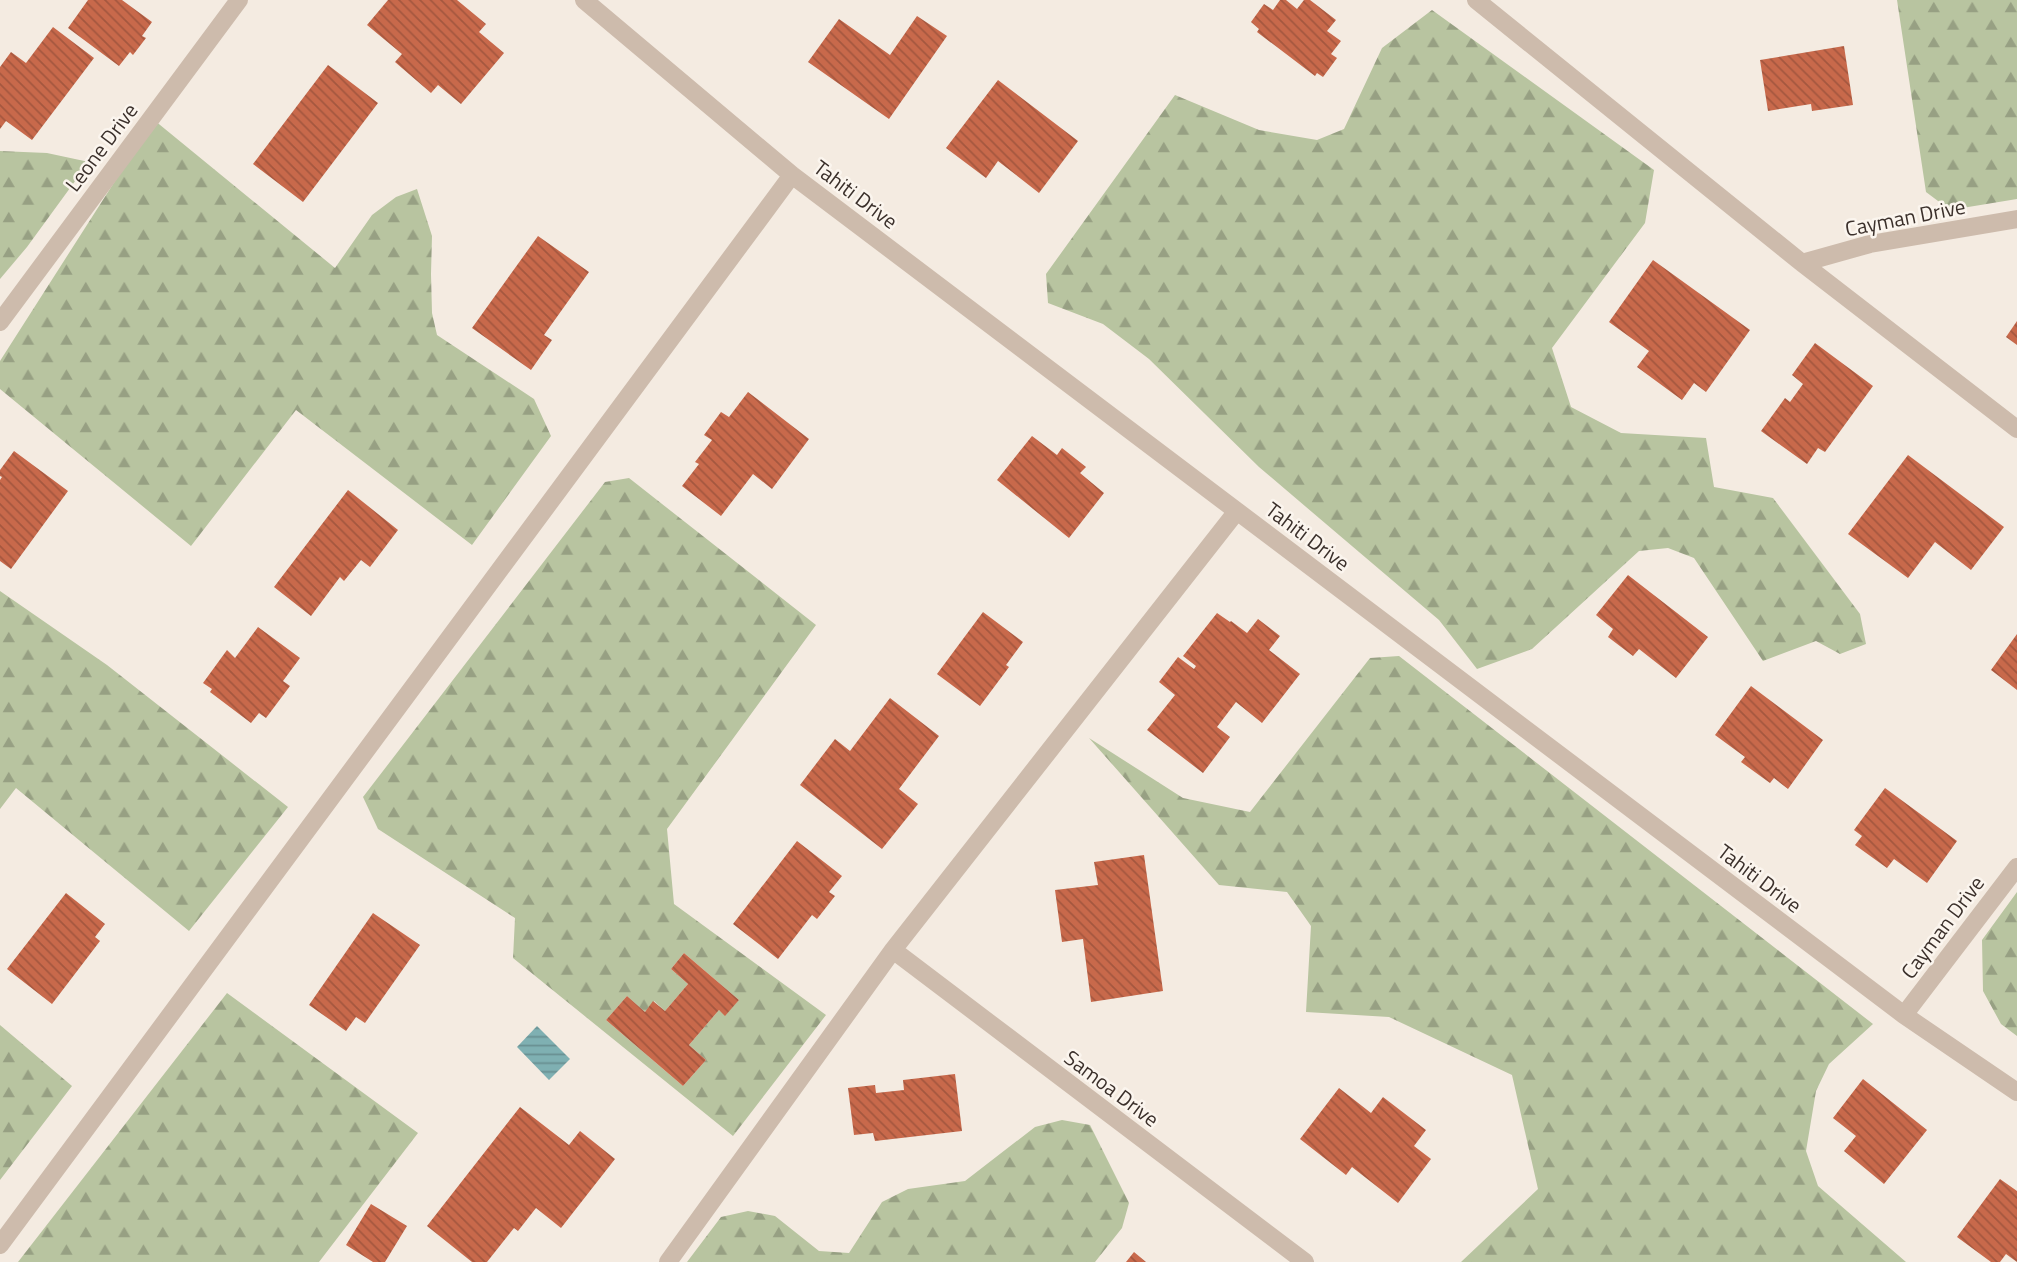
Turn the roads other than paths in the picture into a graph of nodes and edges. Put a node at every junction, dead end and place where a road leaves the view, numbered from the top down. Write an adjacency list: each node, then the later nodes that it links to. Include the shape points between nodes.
1 (239, 0): 7 (street, Leone Drive)
2 (584, 0): 4 (street, Tahiti Drive)
3 (1476, 0): 6 (street)
4 (792, 175): 9 (street, Tahiti Drive); 14 (street)
5 (2017, 219): 6 (street, Cayman Drive, via 1870,244)
6 (1802, 263): 8 (street)
7 (0, 322)
8 (2017, 429)
9 (1237, 510): 11 (street); 12 (street, Tahiti Drive)
10 (2017, 867): 12 (street, Cayman Drive)
11 (893, 950): 15 (street); 16 (street, Samoa Drive)
12 (1904, 1015): 13 (street, Tahiti Drive)
13 (2017, 1092)
14 (0, 1245)
15 (668, 1262)
16 (1305, 1262)

